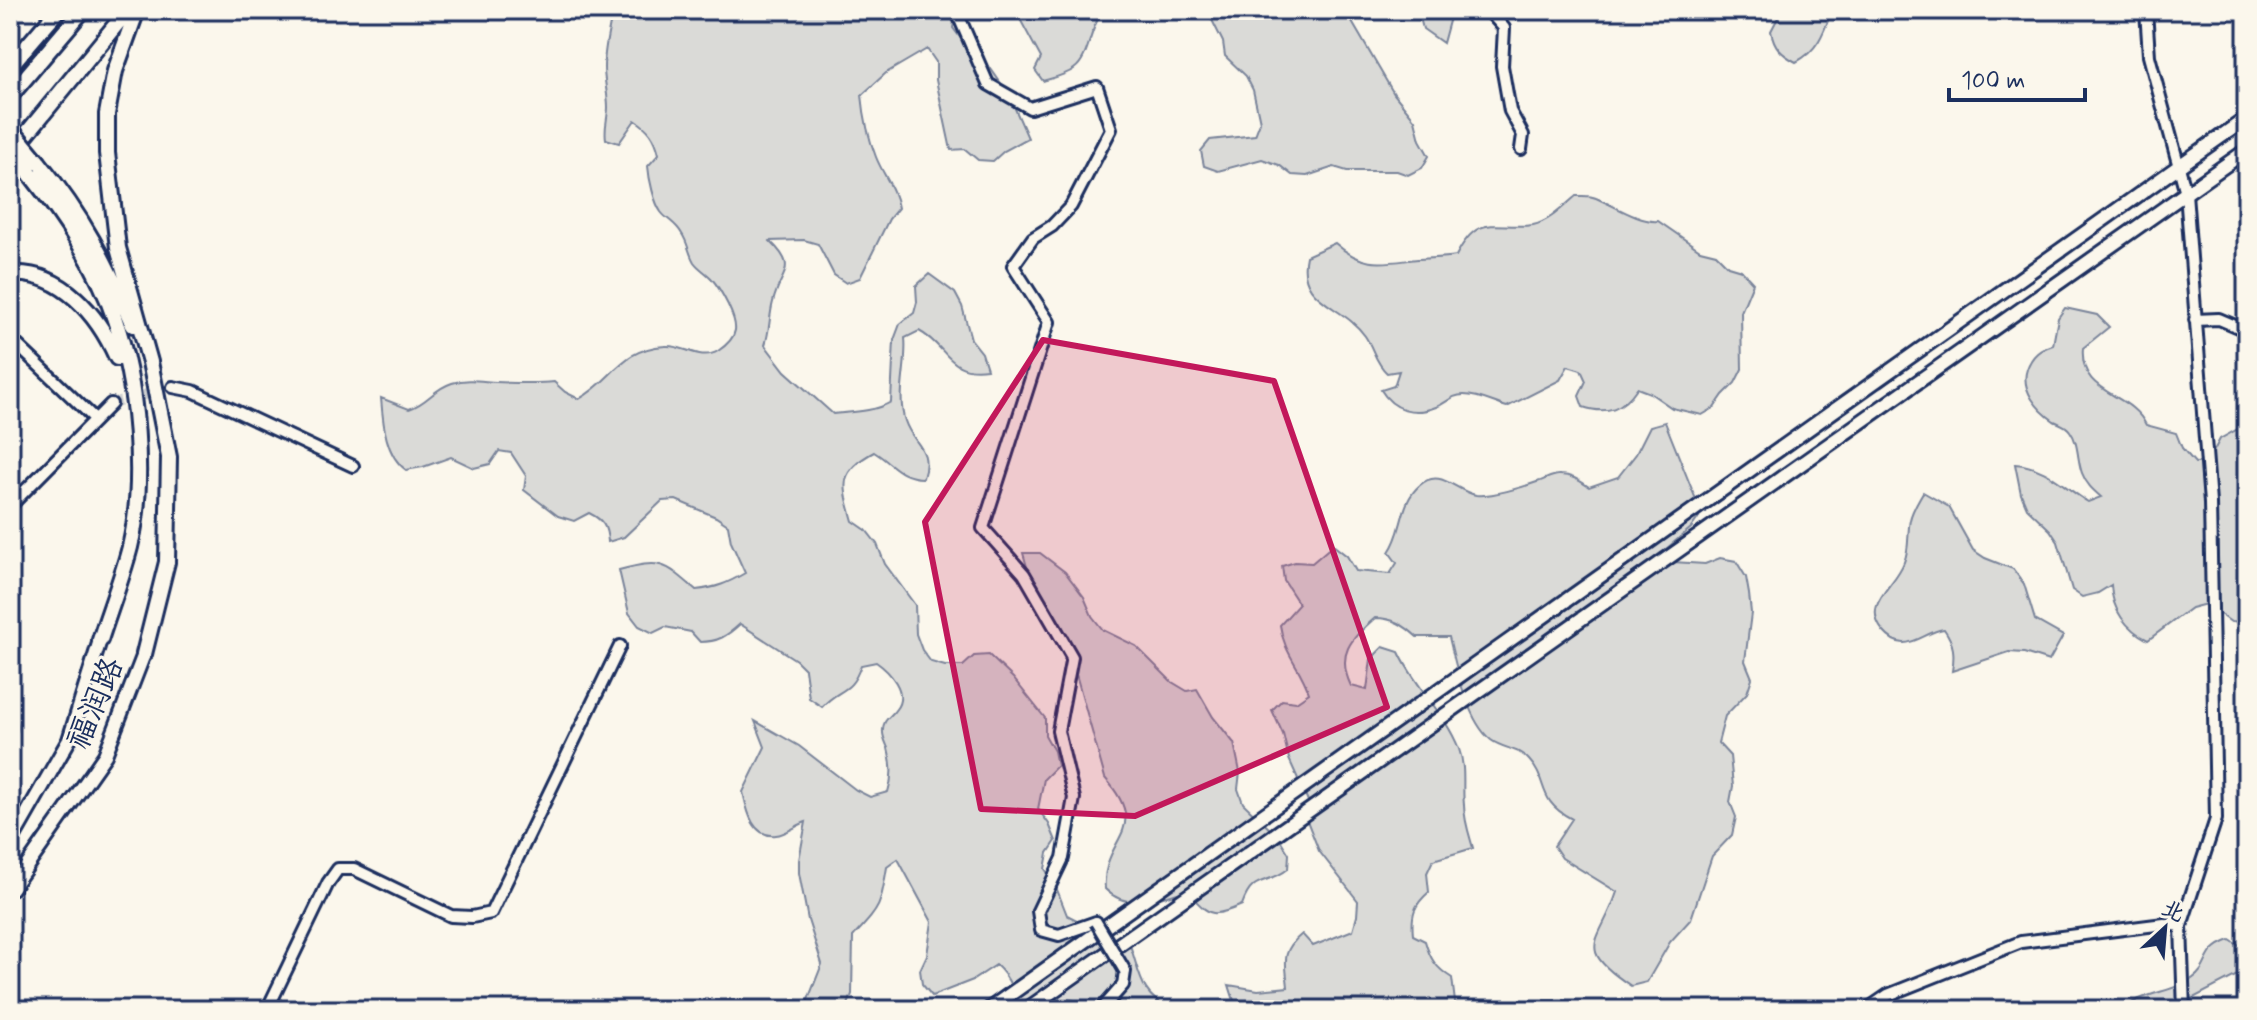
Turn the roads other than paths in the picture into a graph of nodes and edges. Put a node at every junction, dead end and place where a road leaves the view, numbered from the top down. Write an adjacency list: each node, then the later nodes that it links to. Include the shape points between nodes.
1 (46, 10): 9 (highway)
2 (58, 10): 9 (highway)
3 (83, 10): 10 (highway)
4 (128, 10): 15 (highway)
5 (137, 10): 23 (highway, via 115,71 107,153 118,248)
6 (956, 10): 39 (street, bridge, via 988,84 1030,108 1097,87 1111,129 1071,206 1033,238 1013,266 1049,322 983,528 1024,574 1072,657 1058,731 1074,798 1063,858 1038,911 1041,930 1059,935 1096,922 1125,971 1123,985)
7 (1488, 10): 13 (street, via 1504,28 1502,66 1510,111 1523,135)
8 (2146, 10): 16 (street, via 2149,56)
9 (13, 63)
10 (10, 96)
11 (2247, 118): 16 (main road)
12 (10, 128): 17 (highway, bridge)
13 (1521, 149)
14 (2247, 150): 18 (main road)
15 (10, 152): 17 (highway, bridge)
16 (2179, 166): 18 (street); 37 (main road)
17 (35, 169): 23 (highway, via 65,195 93,239); 24 (highway, via 102,287 115,318)
18 (2186, 193): 20 (street); 38 (main road)
19 (10, 274): 24 (highway, via 47,280 71,294 108,338)
20 (2195, 320): 21 (street, via 2219,319); 35 (street, via 2210,503 2216,819)
21 (2247, 331)
22 (10, 338): 27 (street)
23 (150, 362): 32 (highway, via 169,472 167,562)
24 (130, 387): 30 (highway, via 140,458 130,545)
25 (173, 387): 28 (street, via 193,391)
26 (111, 404): 27 (street)
27 (95, 419): 29 (street)
28 (353, 466)
29 (10, 506)
30 (100, 640): 33 (main road, 福润路, via 69,740)
31 (620, 646): 36 (street, via 491,913 451,916 354,869 338,869)
32 (144, 654): 34 (main road, 福润路, via 105,755)
33 (10, 843)
34 (10, 890)
35 (2181, 926): 40 (street, via 2021,942 1888,995); 41 (street)
36 (267, 1010)
37 (988, 1010)
38 (1026, 1010)
39 (1101, 1010)
40 (1866, 1010)
41 (2184, 1010)

